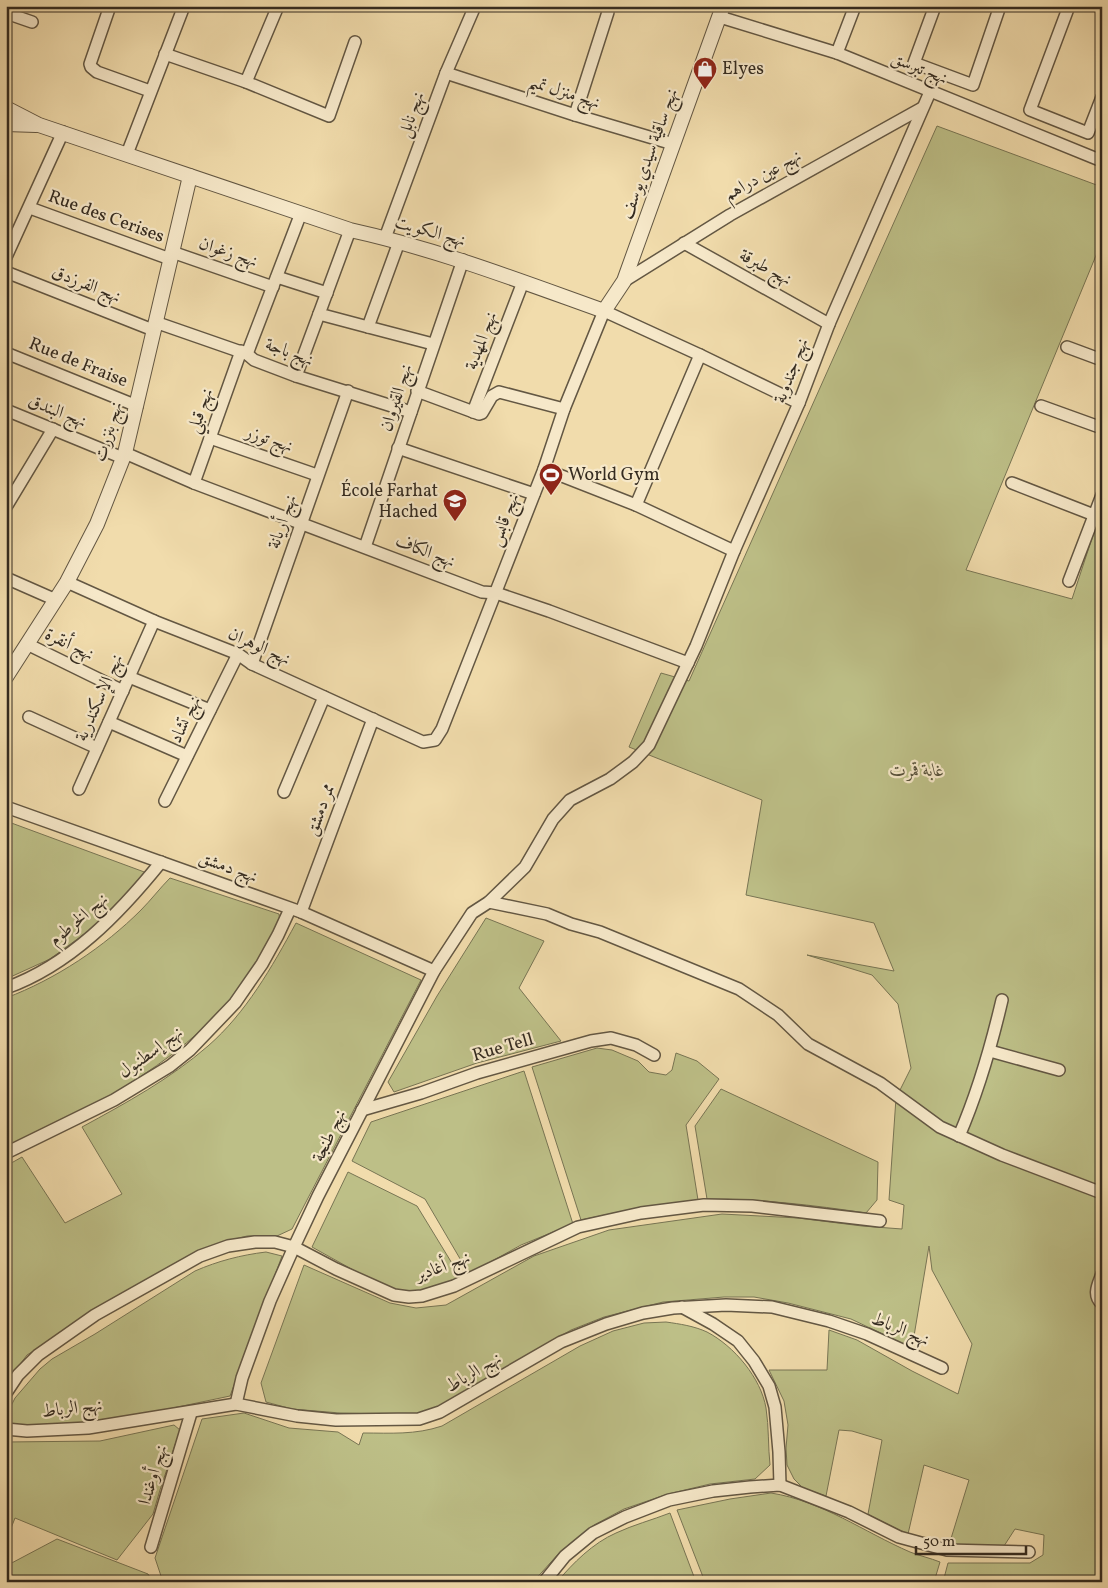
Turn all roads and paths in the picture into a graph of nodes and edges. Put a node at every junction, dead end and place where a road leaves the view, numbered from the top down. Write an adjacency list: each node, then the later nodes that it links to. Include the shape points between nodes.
1 (110, 6): 18 (street, via 90,67)
2 (184, 6): 14 (street)
3 (278, 6): 17 (street)
4 (475, 6): 16 (street, نهج نابل)
5 (855, 6): 15 (street)
6 (935, 6): 7 (street, via 914,63 973,84)
7 (1000, 6)
8 (1069, 6): 20 (street, via 1030,110 1088,133)
9 (722, 11): 15 (street, نهج تبرسق); 27 (street, نهج ساقية سيدي يوسف)
10 (6, 12): 12 (street)
11 (608, 12): 23 (street)
12 (32, 22)
13 (355, 42): 17 (street, via 329,116)
14 (165, 54): 17 (street); 18 (street)
15 (837, 54): 19 (street, نهج تبرسق)
16 (446, 73): 23 (street, نهج منزل تميم); 34 (street, نهج نابل)
17 (246, 82)
18 (150, 92): 28 (street)
19 (930, 92): 22 (street, نهج جندوبة); 29 (street, نهج تبرسق)
20 (1102, 97)
21 (6, 108): 25 (street, نهج الكويت)
22 (922, 108): 36 (street, نهج عين دراهم); 47 (street, نهج جندوبة)
23 (575, 115): 27 (street, نهج منزل تميم)
24 (6, 124): 25 (street, نهج الكويت)
25 (39, 125): 26 (street, نهج الكويت)
26 (63, 132): 28 (street, نهج الكويت); 31 (street)
27 (673, 144): 41 (street, نهج ساقية سيدي يوسف)
28 (127, 154): 30 (street, نهج الكويت)
29 (1102, 161)
30 (190, 176): 32 (street, نهج الكويت); 37 (street, نهج بنزرت)
31 (30, 208): 37 (street, Rue des Cerises); 38 (street)
32 (301, 213): 33 (street, نهج الكويت); 42 (street, نهج قبلي)
33 (350, 230): 34 (street, نهج الكويت); 44 (street)
34 (385, 238): 35 (street, نهج الكويت)
35 (399, 242): 39 (street, نهج الكويت); 49 (street)
36 (684, 243): 41 (street, نهج عين دراهم); 47 (street, نهج طبرقة)
37 (171, 256): 42 (street, نهج زغوان); 48 (street, نهج بنزرت)
38 (6, 257)
39 (462, 260): 43 (street, نهج الكويت); 50 (street, نهج القيروان)
40 (6, 272): 48 (street, نهج الفرزدق)
41 (624, 281): 45 (street, نهج ساقية سيدي يوسف)
42 (275, 282): 44 (street, نهج زغوان); 52 (street, نهج قبلي)
43 (523, 282): 45 (street, نهج الكويت); 65 (street, نهج المهدية)
44 (327, 293): 46 (street)
45 (604, 311): 54 (street, نهج الكويت); 62 (street, نهج قابس)
46 (320, 314): 49 (street); 56 (street)
47 (829, 324): 59 (street, نهج جندوبة)
48 (154, 326): 52 (street, نهج باجة); 60 (street, نهج بنزرت)
49 (368, 327): 50 (street)
50 (433, 344): 58 (street, نهج القيروان)
51 (1067, 347): 55 (street)
52 (244, 352): 56 (street, نهج باجة, via 254,360); 68 (street, نهج قبلي)
53 (6, 353): 60 (street, Rue de Fraise)
54 (700, 355): 59 (street, نهج الكويت); 77 (street)
55 (1102, 360)
56 (296, 376): 57 (street, نهج باجة)
57 (348, 391): 64 (street, نهج باجة); 72 (street, نهج أريانة)
58 (417, 391): 64 (street, نهج القيروان); 65 (street)
59 (799, 403): 82 (street, نهج جندوبة)
60 (137, 406): 70 (street, نهج بنزرت)
61 (1041, 406): 66 (street)
62 (564, 409): 65 (street, via 500,392 492,396 482,413); 71 (street, نهج قابس)
63 (6, 410): 67 (street, نهج البندق)
64 (411, 412): 69 (street, نهج القيروان)
65 (474, 412)
66 (1102, 428)
67 (53, 429): 70 (street, نهج البندق); 78 (street)
68 (210, 438): 72 (street, نهج توزر); 73 (street, نهج قبلي)
69 (398, 448): 75 (street); 81 (street, نهج القيروان)
70 (124, 455): 73 (street, نهج الكاف); 85 (street, نهج بنزرت, via 97,524)
71 (544, 469): 75 (street, نهج قابس); 77 (street)
72 (317, 474): 80 (street, نهج أريانة)
73 (194, 483): 80 (street, نهج الكاف)
74 (1012, 483): 79 (street)
75 (534, 494): 86 (street, نهج قابس)
76 (1102, 495): 79 (street)
77 (636, 505): 82 (street)
78 (6, 507)
79 (1094, 515): 84 (street)
80 (300, 523): 81 (street, نهج الكاف); 92 (street, نهج أريانة)
81 (365, 547): 86 (street, نهج الكاف, via 482,592)
82 (734, 551): 91 (street, نهج جندوبة)
83 (6, 578): 87 (street)
84 (1069, 581)
85 (68, 582): 87 (street, نهج بنزرت); 88 (street, نهج الوهران)
86 (496, 593): 91 (street, نهج الكاف); 101 (street, نهج قابس, via 442,730)
87 (56, 600): 89 (street, نهج بنزرت)
88 (154, 621): 90 (street, نهج الوهران); 94 (street, نهج الإسكندرية)
89 (27, 644): 93 (street, نهج بنزرت); 95 (street, نهج أنقرة)
90 (238, 654): 92 (street, نهج الوهران); 97 (street, نهج تشاد)
91 (688, 663): 109 (street, نهج جندوبة, via 649,744 610,779 570,800 553,819 525,867)
92 (252, 664): 96 (street, نهج الوهران)
93 (6, 677)
94 (129, 677): 95 (street, نهج الإسكندرية); 97 (street)
95 (122, 690): 100 (street, نهج الإسكندرية)
96 (324, 696): 99 (street, نهج الوهران); 105 (street)
97 (210, 710): 103 (street, نهج تشاد)
98 (28, 717): 102 (street)
99 (373, 719): 101 (street, نهج الوهران, via 423,742); 110 (street, ممر دمشق)
100 (109, 722): 102 (street, نهج الإسكندرية); 103 (street)
101 (435, 740)
102 (97, 748): 104 (street, نهج الإسكندرية)
103 (188, 756): 106 (street, نهج تشاد)
104 (79, 790)
105 (284, 792)
106 (165, 801)
107 (7, 807): 108 (street, نهج دمشق)
108 (161, 862): 110 (street, نهج دمشق); 112 (street, نهج الخرطوم, via 115,915 84,942 43,971)
109 (489, 902): 111 (street, نهج طنجة, via 472,913); 118 (street, via 546,914 600,932 739,989 778,1015 808,1044 880,1083 940,1127)
110 (296, 910): 111 (street, نهج دمشق); 119 (street, نهج إسطنبول, via 235,1003 190,1050 114,1100)
111 (434, 971): 117 (street, نهج طنجة)
112 (6, 988)
113 (1002, 1000): 114 (street)
114 (990, 1051): 116 (street); 118 (street)
115 (654, 1055): 117 (street, Rue Tell, via 636,1045 611,1038 591,1041)
116 (1059, 1070)
117 (362, 1110): 122 (street, نهج طنجة)
118 (959, 1136): 120 (street)
119 (6, 1153)
120 (1102, 1193)
121 (880, 1221): 122 (street, نهج أغادير, via 752,1206 704,1205 641,1214 578,1228 454,1286 409,1297 394,1295)
122 (294, 1247): 127 (street, نهج أغادير, via 275,1242 255,1242 228,1246 200,1256 110,1306 66,1335 38,1355); 128 (street, نهج طنجة, via 270,1301)
123 (1102, 1274): 124 (street, via 1096,1292 1097,1300)
124 (1102, 1304)
125 (682, 1307): 126 (street, نهج الرباط, via 772,1307 867,1334); 128 (street, نهج الرباط, via 643,1313 561,1342 440,1412 419,1419 336,1420); 131 (street, via 738,1341 769,1386 776,1407)
126 (942, 1368)
127 (6, 1393)
128 (236, 1404): 129 (street, نهج الرباط)
129 (191, 1413): 130 (street, نهج الرباط, via 88,1428); 132 (street, نهج أوغندا)
130 (6, 1429)
131 (780, 1486): 133 (street, via 849,1512 899,1537 939,1548); 134 (street, via 713,1491 669,1500 625,1517 592,1533 565,1556)
132 (151, 1547)
133 (1029, 1552)
134 (544, 1582)

